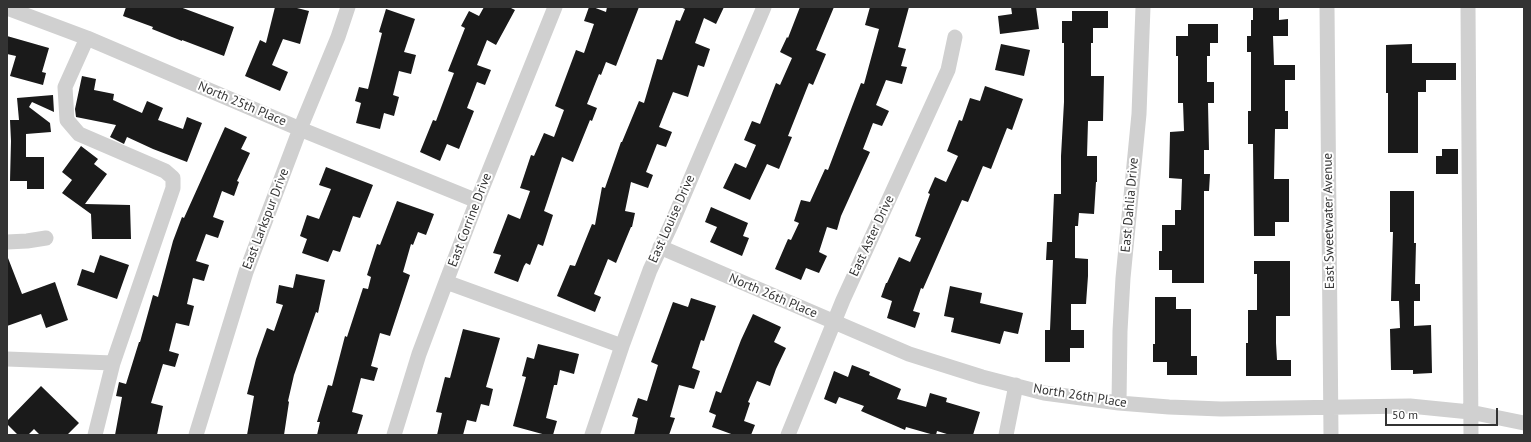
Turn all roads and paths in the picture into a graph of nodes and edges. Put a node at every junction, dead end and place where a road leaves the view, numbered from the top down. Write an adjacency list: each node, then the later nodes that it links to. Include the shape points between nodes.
1 (348, 7): 10 (street, East Larkspur Drive)
2 (555, 7): 11 (street, East Corrine Drive)
3 (764, 7): 14 (street, East Louise Drive)
4 (1144, 7): 21 (street, East Dahlia Drive, via 1139,114 1123,278)
5 (1327, 7): 22 (street, East Sweetwater Avenue)
6 (1468, 7): 23 (street)
7 (7, 8): 9 (street, North 25th Place)
8 (955, 37): 16 (street, East Aster Drive, via 948,70)
9 (87, 38): 10 (street, North 25th Place); 19 (street, via 65,87 67,120 79,134 165,170 173,178 173,188)
10 (300, 130): 11 (street, North 25th Place); 26 (street, East Larkspur Drive, via 246,272)
11 (477, 201): 15 (street, East Corrine Drive)
12 (46, 238): 13 (street)
13 (7, 242)
14 (660, 247): 16 (street, North 26th Place); 17 (street, East Louise Drive)
15 (446, 282): 17 (street); 27 (street, East Corrine Drive, via 419,354)
16 (834, 322): 20 (street, North 26th Place, via 909,354); 29 (street, East Aster Drive)
17 (622, 346): 28 (street, East Louise Drive)
18 (7, 359): 19 (street)
19 (113, 364): 25 (street)
20 (1016, 385): 21 (street, North 26th Place); 30 (street)
21 (1119, 404): 22 (street, North 26th Place, via 1221,409)
22 (1331, 407): 23 (street, North 26th Place, via 1410,406); 31 (street, East Sweetwater Avenue)
23 (1470, 412): 24 (street, North 26th Place); 32 (street)
24 (1524, 423)
25 (95, 435)
26 (196, 435)
27 (394, 435)
28 (592, 435)
29 (788, 435)
30 (1006, 435)
31 (1331, 435)
32 (1471, 435)

